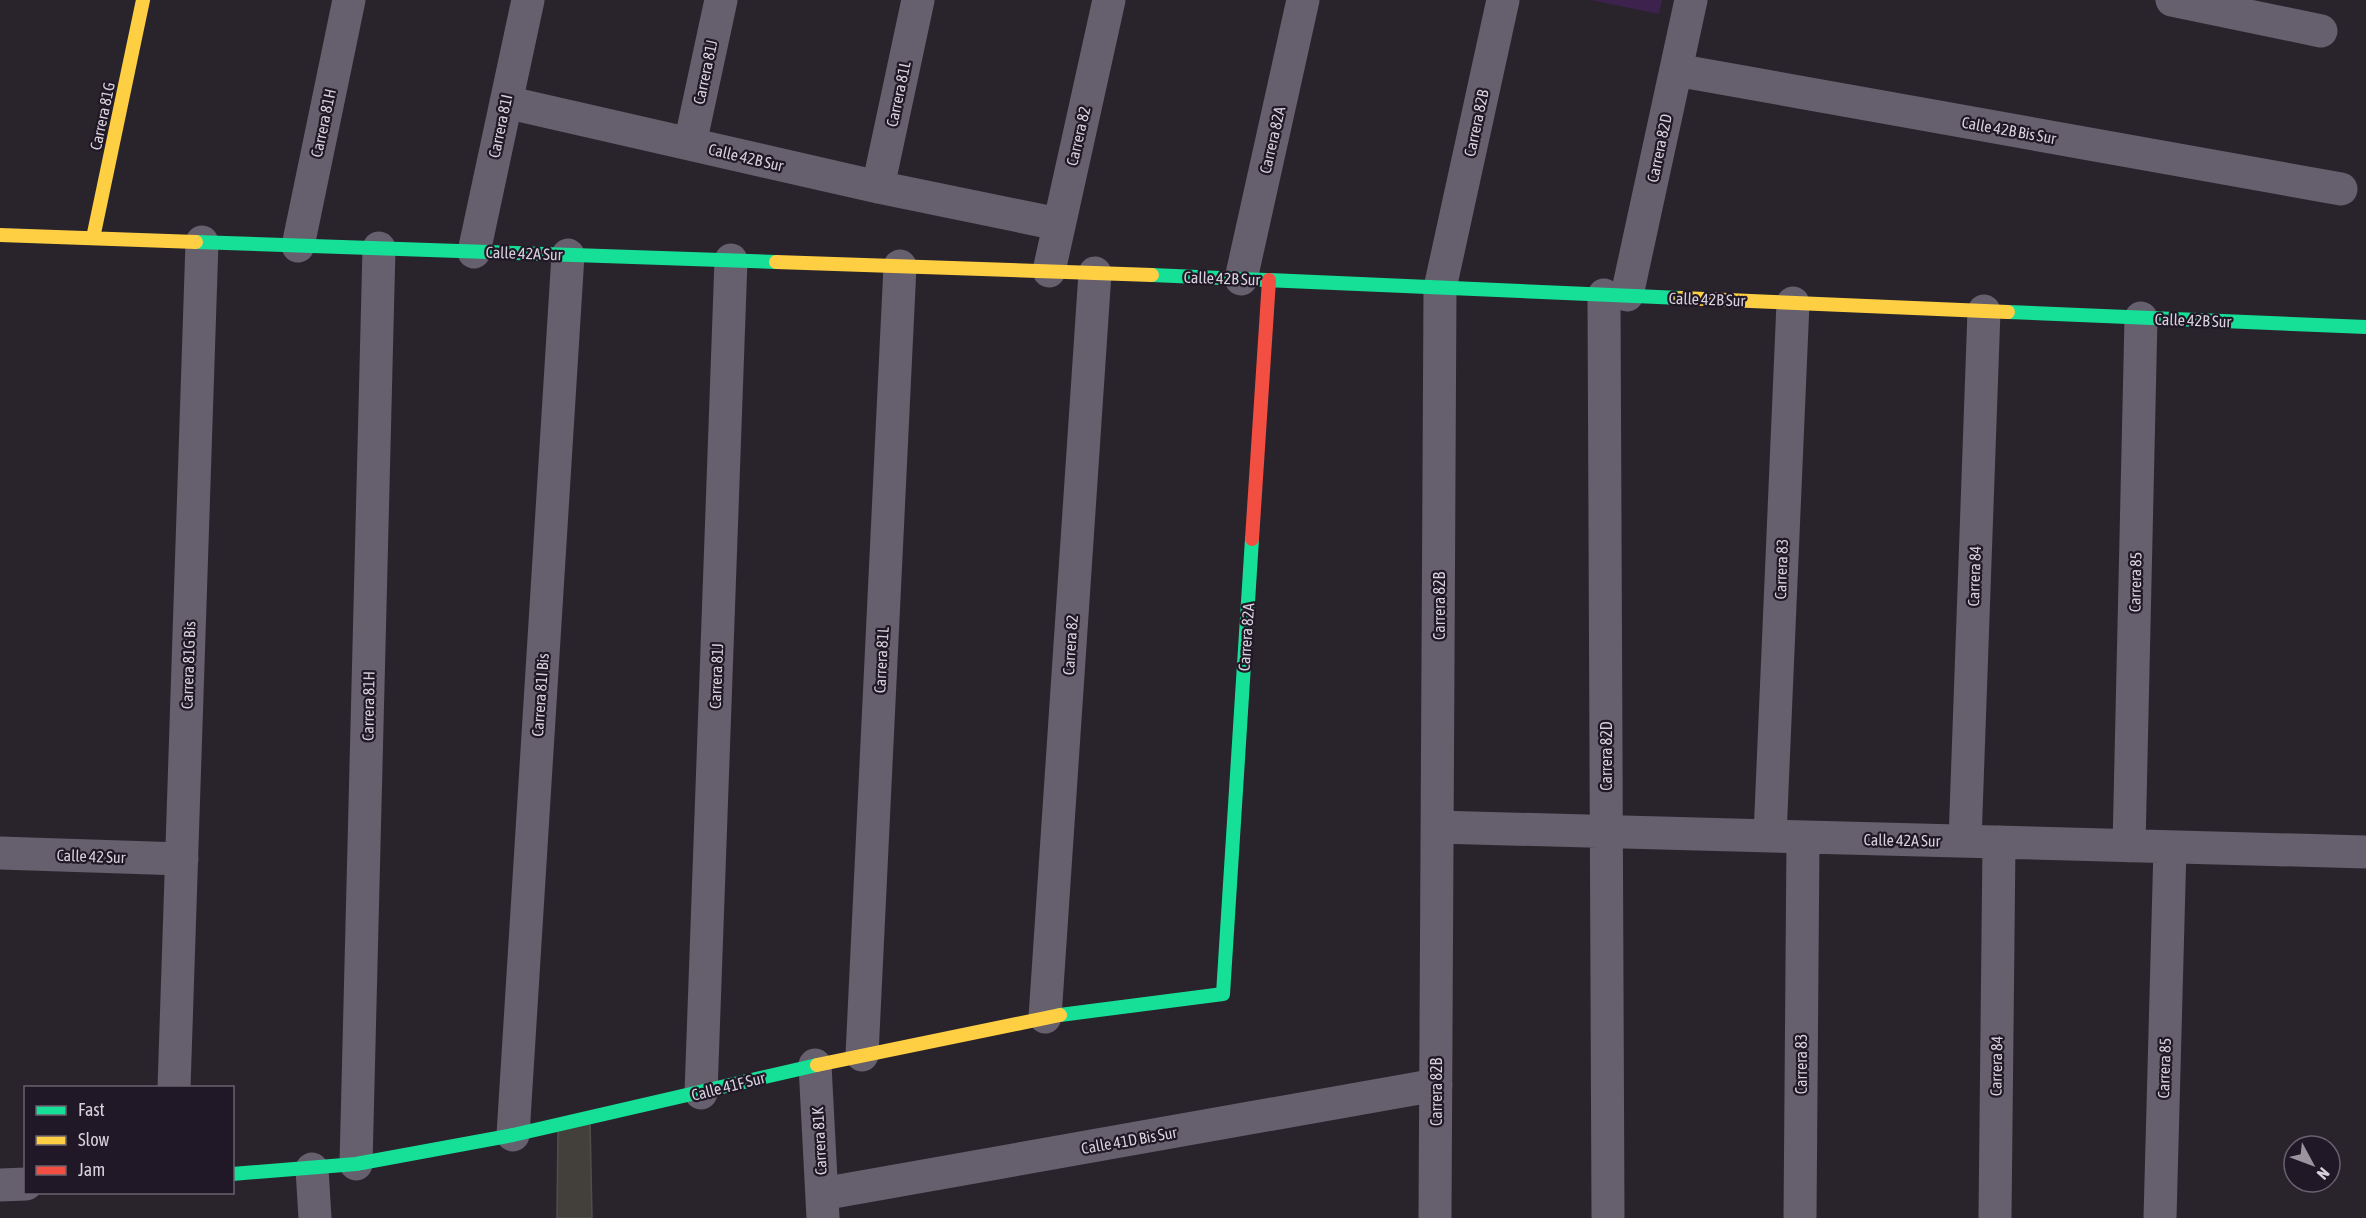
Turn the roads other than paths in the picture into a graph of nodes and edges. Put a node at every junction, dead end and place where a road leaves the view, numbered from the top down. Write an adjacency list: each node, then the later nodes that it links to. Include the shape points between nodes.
1 (144, 0): 19 (street, Carrera 81G)
2 (349, 0): 21 (street, Carrera 81H)
3 (528, 0): 13 (street, Carrera 81I)
4 (721, 0): 14 (street, Carrera 81J)
5 (918, 0): 15 (street, Carrera 81L)
6 (1109, 0): 17 (street, Carrera 82)
7 (1303, 0): 29 (street, Carrera 82A)
8 (1503, 0): 30 (street, Carrera 82B)
9 (1691, 0): 12 (street, Carrera 82D)
10 (2172, 0): 11 (street)
11 (2321, 30)
12 (1676, 70): 16 (street, Calle 42B Bis Sur); 31 (street, Carrera 82D)
13 (506, 102): 14 (street, Calle 42B Sur); 23 (street, Carrera 81I)
14 (690, 144): 15 (street, Calle 42B Sur)
15 (878, 188): 17 (street, Calle 42B Sur)
16 (2341, 189)
17 (1058, 224): 27 (street, Carrera 82)
18 (0, 235): 19 (street, Calle 42A Sur)
19 (93, 238): 20 (street, Calle 42A Sur)
20 (202, 242): 21 (street, Calle 42A Sur); 46 (street, Carrera 81G Bis)
21 (298, 246): 22 (street, Calle 42A Sur)
22 (379, 248): 23 (street, Calle 42A Sur); 55 (street, Carrera 81H)
23 (474, 252): 24 (street, Calle 42A Sur)
24 (568, 255): 25 (street, Calle 42A Sur); 54 (street, Carrera 81I Bis)
25 (731, 260): 26 (street, Calle 42A Sur); 53 (street, Carrera 81J)
26 (900, 266): 27 (street, Calle 42A Sur); 49 (street, Carrera 81L)
27 (1048, 271): 28 (street, Calle 42B Sur)
28 (1095, 273): 29 (street, Calle 42B Sur); 48 (street, Carrera 82)
29 (1255, 280): 30 (street, Calle 42B Sur); 47 (street, Carrera 82A)
30 (1440, 288): 31 (street, Calle 42B Sur); 36 (street, Carrera 82B)
31 (1616, 295): 32 (street, Calle 42B Sur); 37 (street, Carrera 82D)
32 (1793, 303): 33 (street, Calle 42B Sur); 38 (street, Carrera 83)
33 (1984, 311): 34 (street, Calle 42B Sur); 40 (street, Carrera 84)
34 (2140, 318): 35 (street, Calle 42B Sur); 42 (street, Carrera 85)
35 (2366, 327)
36 (1437, 827): 37 (street, Calle 42A Sur); 51 (street, Carrera 82B)
37 (1606, 832): 38 (street, Calle 42A Sur); 63 (street, Carrera 82D)
38 (1770, 836): 39 (street, Calle 42A Sur)
39 (1803, 838): 40 (street, Calle 42A Sur); 64 (street, Carrera 83)
40 (1965, 841): 41 (street, Calle 42A Sur)
41 (1999, 842): 42 (street, Calle 42A Sur); 65 (street, Carrera 84)
42 (2129, 846): 43 (street, Calle 42A Sur)
43 (2170, 847): 44 (street, Calle 42A Sur); 66 (street, Carrera 85)
44 (2366, 852)
45 (0, 853): 46 (street, Calle 42 Sur)
46 (182, 859): 52 (street, Carrera 81G Bis)
47 (1223, 994): 48 (street, Calle 41F Sur)
48 (1045, 1017): 49 (street, Calle 41F Sur)
49 (862, 1055): 50 (street, Calle 41F Sur)
50 (815, 1065): 53 (street, Calle 41F Sur); 60 (street, Carrera 81K)
51 (1436, 1085): 60 (street, Calle 41D Bis Sur); 62 (street, Carrera 82B)
52 (174, 1086)
53 (700, 1093): 54 (street, Calle 41F Sur)
54 (513, 1135): 55 (street, Calle 41F Sur)
55 (356, 1164): 56 (street, Calle 41F Sur)
56 (312, 1169): 57 (street, Calle 41F Sur); 61 (street)
57 (234, 1173)
58 (24, 1184): 59 (street)
59 (0, 1185)
60 (823, 1206)
61 (315, 1218)
62 (1435, 1218)
63 (1608, 1218)
64 (1800, 1218)
65 (1995, 1218)
66 (2160, 1218)

